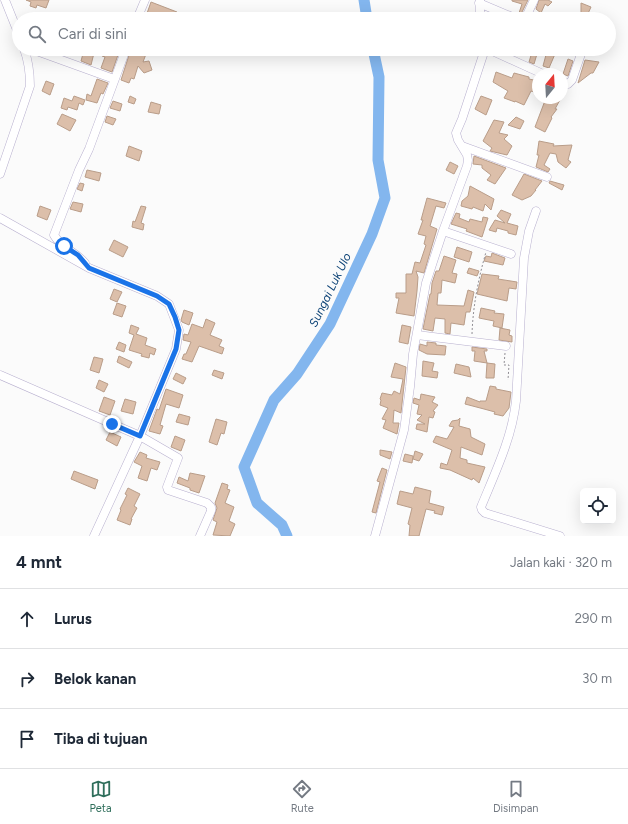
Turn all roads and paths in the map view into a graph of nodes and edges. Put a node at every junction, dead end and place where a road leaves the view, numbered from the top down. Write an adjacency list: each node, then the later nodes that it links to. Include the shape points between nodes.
1 (6, 0): 8 (street)
2 (144, 0): 5 (street)
3 (534, 0): 7 (street)
4 (480, 2): 6 (street)
5 (140, 12)
6 (502, 12)
7 (528, 12)
8 (12, 16)
9 (27, 56): 19 (street, via 30,86)
10 (50, 56): 16 (street)
11 (123, 56): 16 (street)
12 (482, 56): 18 (street, via 456,133)
13 (503, 56): 15 (street)
14 (580, 56): 17 (street, via 572,80)
15 (532, 69)
16 (114, 79): 26 (street, via 54,235)
17 (568, 84)
18 (462, 146): 20 (street); 23 (street, via 468,160 467,166)
19 (0, 174)
20 (548, 177)
21 (536, 211): 36 (street, via 524,258 514,419 481,507 485,513)
22 (0, 218): 26 (street)
23 (442, 231): 24 (street); 27 (street, via 426,283)
24 (488, 246): 25 (street); 28 (path, via 475,295)
25 (511, 254)
26 (89, 268): 32 (street, via 157,296 169,304 179,330 176,349)
27 (418, 335): 28 (street); 35 (street, via 413,354 404,430)
28 (471, 341): 29 (street)
29 (506, 346): 31 (path, via 504,365 508,365)
30 (0, 375): 32 (street)
31 (508, 380)
32 (140, 436): 33 (street); 34 (street, via 178,458 168,490 207,503 211,507)
33 (94, 536)
34 (200, 536)
35 (375, 536)
36 (560, 536)

